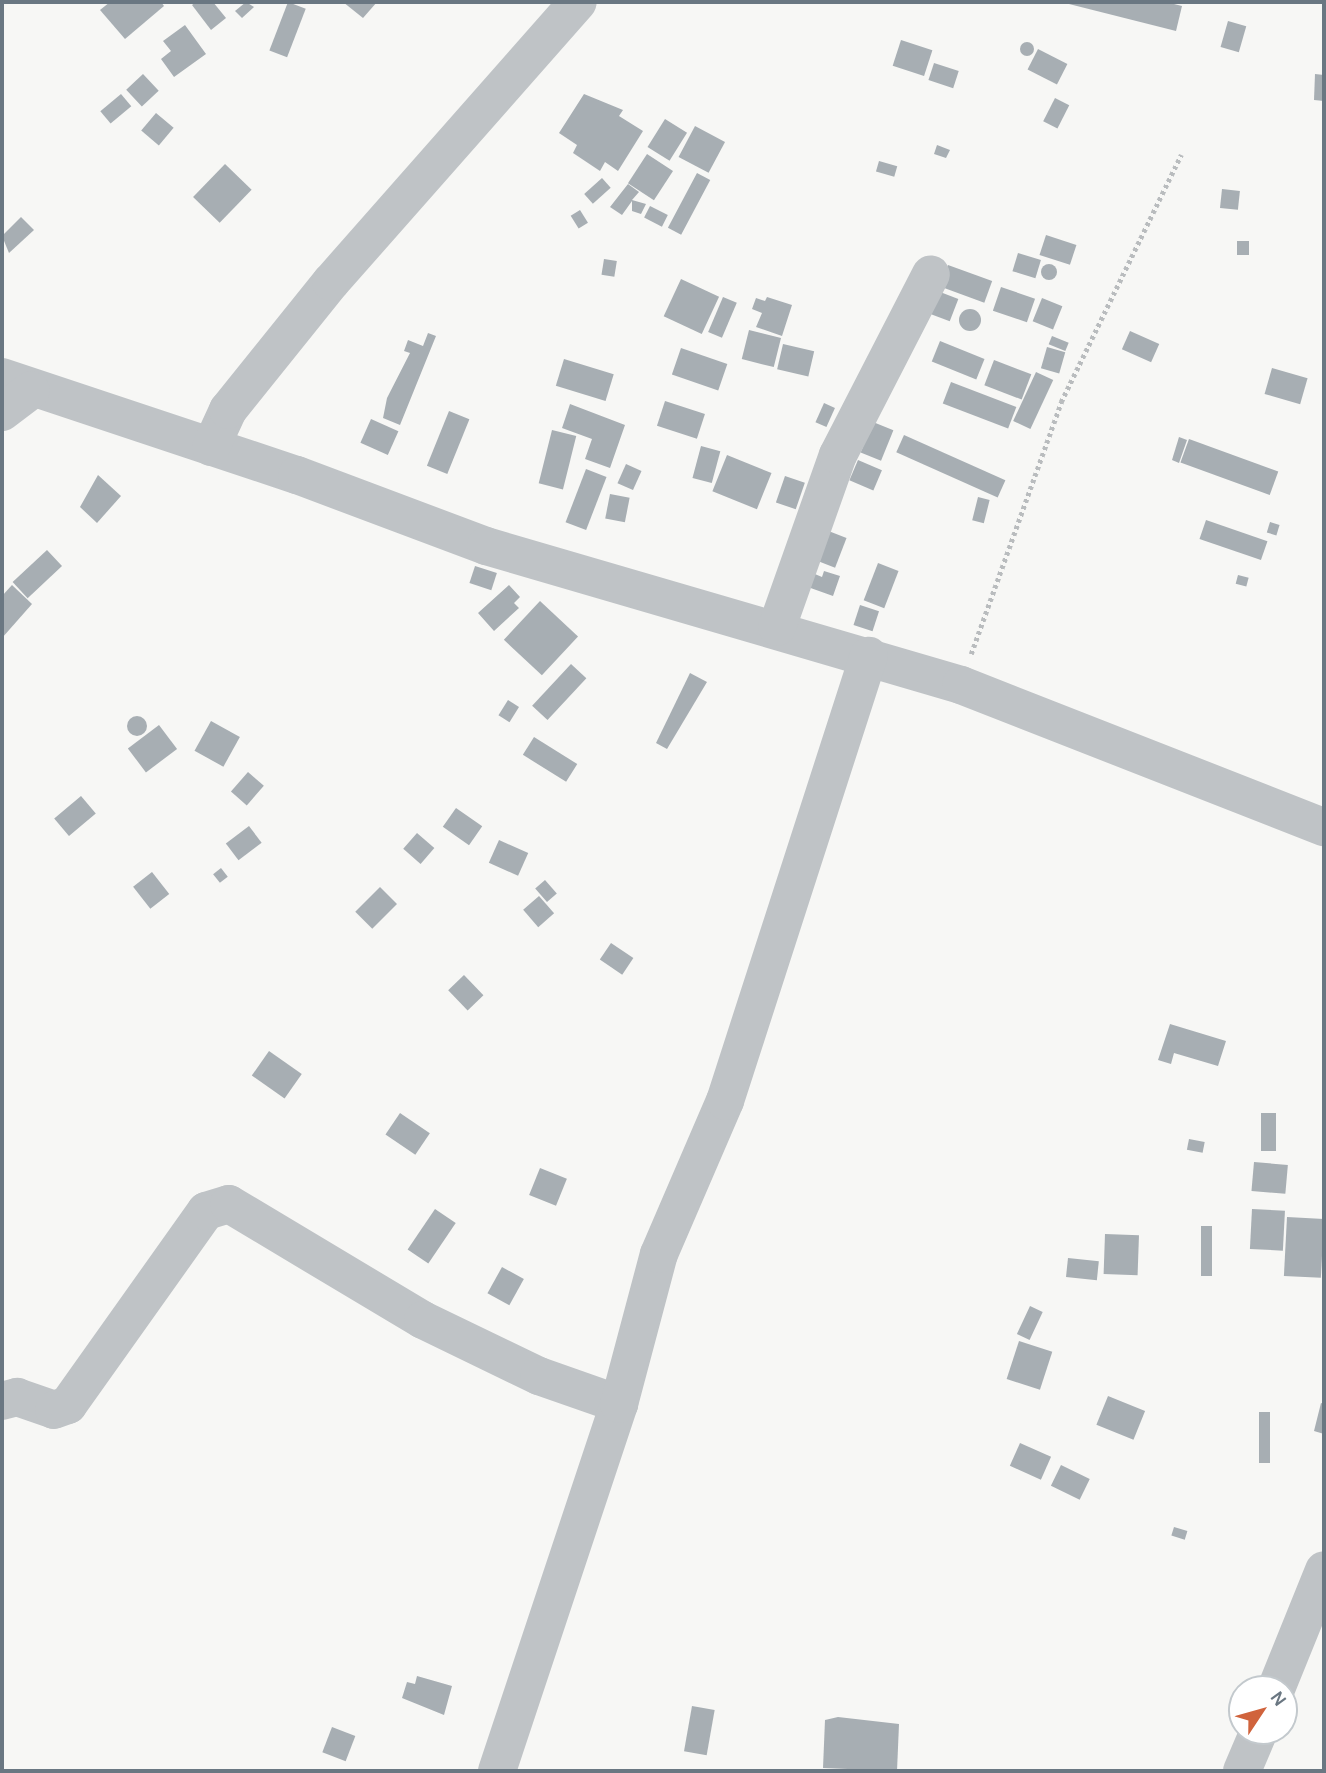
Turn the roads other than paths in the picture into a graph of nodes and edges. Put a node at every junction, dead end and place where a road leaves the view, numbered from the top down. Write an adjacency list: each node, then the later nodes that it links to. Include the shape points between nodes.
1 (578, 2): 4 (street, via 323,291 228,410)
2 (931, 274): 5 (street, via 838,455)
3 (11, 393): 4 (street)
4 (211, 447): 5 (street, via 486,546)
5 (777, 627): 6 (street)
6 (869, 656): 7 (street, via 961,685); 9 (street, via 725,1101 659,1254)
7 (1324, 827)
8 (2, 1401): 9 (street, via 17,1397 54,1410 68,1405 206,1211 229,1203 423,1320 539,1376)
9 (619, 1404): 13 (street)
10 (1324, 1570): 11 (street)
11 (1282, 1675)
12 (1253, 1745): 14 (street)
13 (497, 1771)
14 (1242, 1771)

